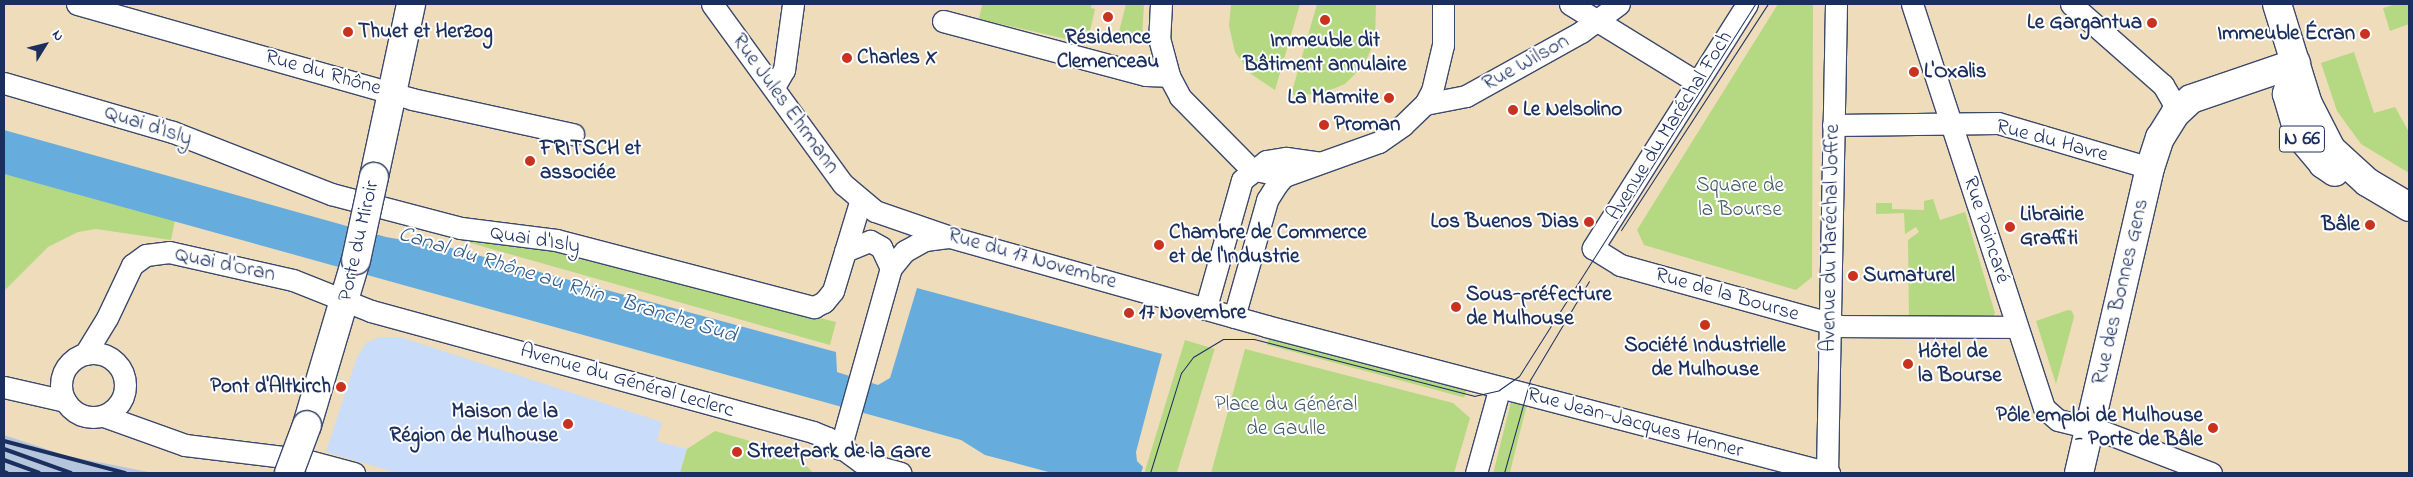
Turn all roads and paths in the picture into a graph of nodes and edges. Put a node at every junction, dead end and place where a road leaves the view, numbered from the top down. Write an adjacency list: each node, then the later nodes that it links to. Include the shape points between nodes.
1 (77, 4): 21 (street, Rue du Rhône)
2 (411, 4): 21 (main road, Porte du Miroir)
3 (712, 4): 20 (street, Rue Jules Ehrmann)
4 (793, 4): 20 (street, via 784,70)
5 (1161, 4): 17 (street, via 1159,38)
6 (1443, 4): 22 (street, via 1443,45 1432,91)
7 (1570, 4): 15 (street)
8 (1619, 4): 15 (street, Rue Wilson)
9 (1748, 4): 18 (street, Avenue du Maréchal Foch)
10 (1836, 4): 24 (street, Avenue du Maréchal Joffre)
11 (1912, 4): 25 (street, Rue Poincaré)
12 (2071, 4): 23 (street, via 2162,85 2173,102)
13 (2277, 4): 16 (main road, N 66)
14 (943, 21): 17 (street, via 1146,75)
15 (1597, 21): 18 (street); 22 (street, Rue Wilson, via 1466,96)
16 (2296, 63): 23 (main road, via 2202,93); 32 (main road, N 66, via 2320,132 2331,149 2367,182)
17 (1169, 76): 29 (street, via 1191,111)
18 (1697, 82): 34 (street, Avenue du Maréchal Foch)
19 (4, 83): 35 (street, Quai d'Isly, via 140,122 331,194 461,228 556,240 814,307 824,302 833,291)
20 (774, 87): 31 (street, Rue Jules Ehrmann, via 843,184)
21 (392, 94): 26 (street, Rue du Rhône); 37 (main road, Porte du Miroir, bridge)
22 (1425, 104): 27 (street, via 1403,126 1379,142)
23 (2175, 114): 28 (main road, Rue des Bonnes Gens, via 2160,138)
24 (1833, 125): 25 (street, Rue du Havre); 41 (street, Avenue du Maréchal Joffre)
25 (1952, 125): 28 (street, Rue du Havre, via 1998,123); 42 (street, Rue Poincaré)
26 (572, 134)
27 (1320, 163): 29 (street, via 1286,158 1266,161); 30 (street)
28 (2150, 168): 51 (main road, Rue des Bonnes Gens)
29 (1251, 170): 30 (street); 38 (street, via 1242,180)
30 (1284, 176): 39 (street, via 1267,200)
31 (860, 202): 33 (street, Rue du 17 Novembre, via 893,218); 35 (street, Quai d'Isly)
32 (2409, 207)
33 (950, 236): 36 (street, via 925,240 905,252); 38 (street, Rue du 17 Novembre)
34 (1593, 248): 41 (street, Rue de la Bourse, via 1620,265)
35 (845, 251): 36 (street, via 870,241 881,247)
36 (891, 268): 53 (street)
37 (348, 293): 40 (street, Quai d'Oran, via 169,252 146,255 132,265); 53 (street, Avenue du Général Leclerc, via 404,321 813,432 828,438); 54 (main road, Porte du Miroir, bridge)
38 (1206, 307): 39 (street)
39 (1234, 317): 47 (street)
40 (107, 318): 43 (street, Quai d'Oran); 44 (street)
41 (1830, 324): 42 (street, Rue de la Bourse); 58 (street, Avenue du Maréchal Joffre)
42 (2017, 327): 51 (street, Rue Poincaré, via 2044,408 2058,420)
43 (84, 354): 44 (street, via 104,355); 45 (street, via 70,363)
44 (113, 360): 48 (street, via 125,378)
45 (62, 378): 46 (street); 49 (street)
46 (9, 389): 49 (street)
47 (1499, 390): 57 (street); 58 (street, Rue Jean-Jacques Henner)
48 (122, 399): 50 (street); 52 (street)
49 (65, 401): 50 (street, via 82,416)
50 (104, 416): 52 (street)
51 (2089, 428): 59 (main road, Rue des Bonnes Gens); 60 (street, Rue Poincaré)
52 (141, 431): 55 (street, via 185,446 301,459)
53 (840, 449): 56 (street, Avenue du Général Leclerc, via 860,462)
54 (289, 473)
55 (354, 473)
56 (902, 473)
57 (1476, 473)
58 (1828, 473)
59 (2078, 473)
60 (2211, 473)

